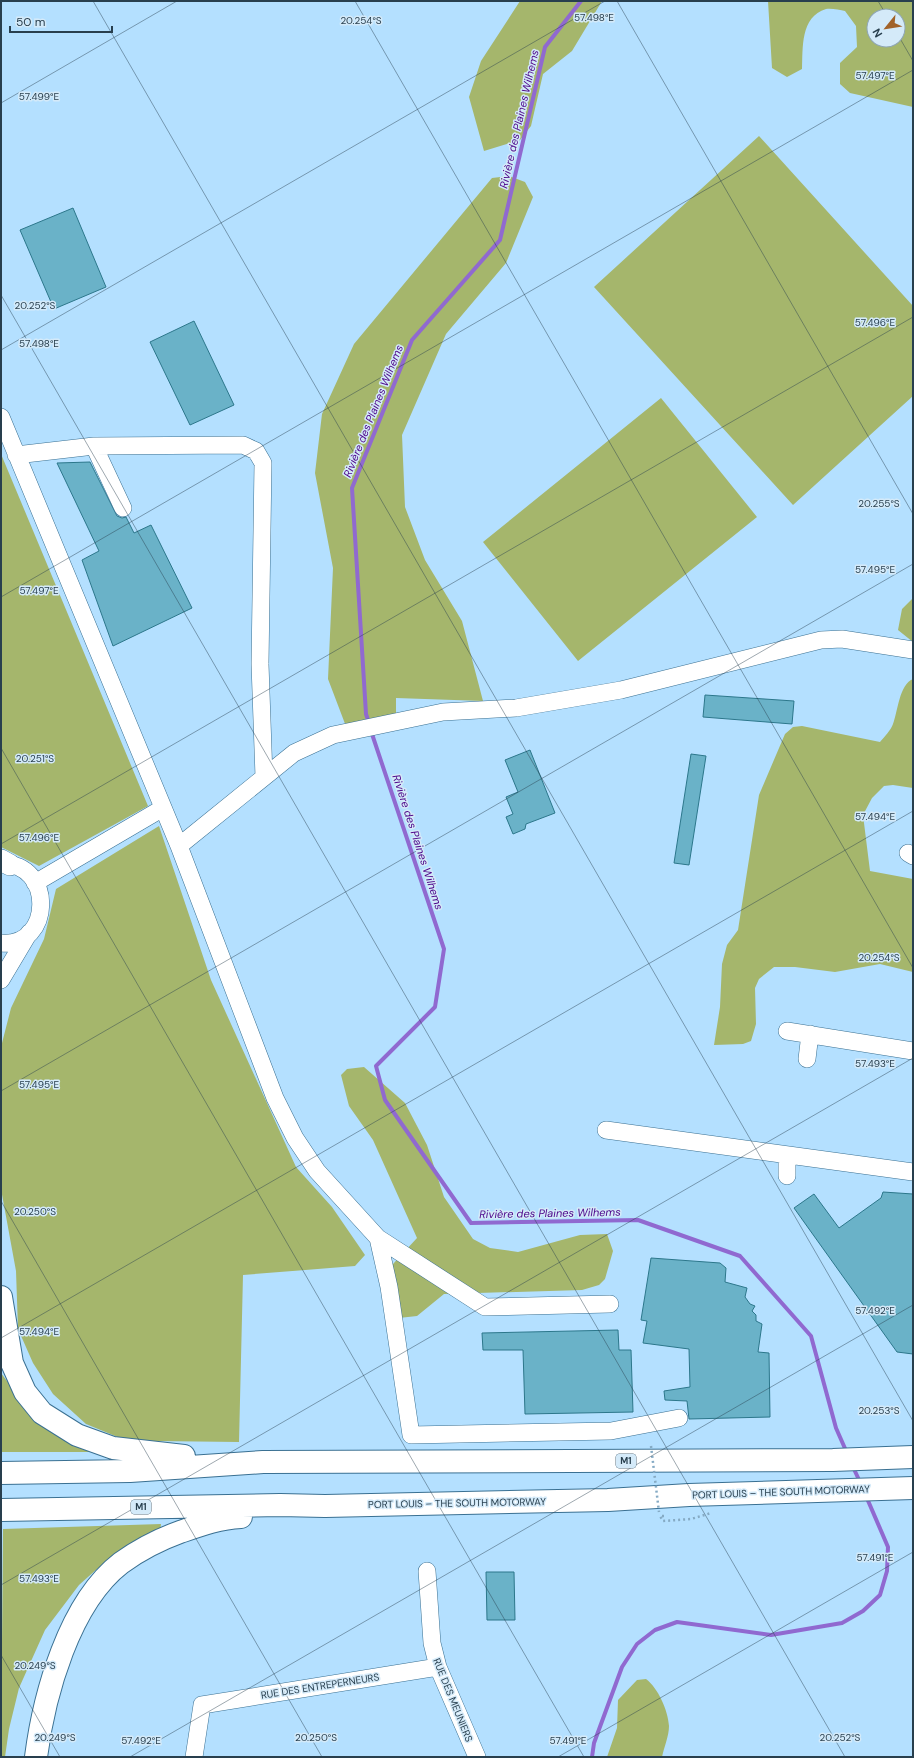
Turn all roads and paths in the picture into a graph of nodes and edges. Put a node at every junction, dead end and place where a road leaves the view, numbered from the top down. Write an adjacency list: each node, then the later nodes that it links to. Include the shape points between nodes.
1 (1, 417): 3 (street)
2 (94, 446): 3 (street); 4 (street); 6 (street, via 243,445 256,451 263,463 260,664)
3 (16, 455): 7 (street)
4 (123, 508)
5 (913, 650): 6 (street, via 842,639 821,640 621,690 516,708 443,712 332,735 294,753)
6 (264, 777): 8 (street)
7 (163, 808): 8 (street); 10 (street)
8 (179, 846): 22 (street, via 269,1083 295,1138 317,1171)
9 (4, 863): 10 (street, via 20,868 31,876)
10 (35, 883): 11 (street, via 42,899 41,912 37,924)
11 (29, 933): 12 (street, via 18,940); 13 (street)
12 (1, 942)
13 (1, 980)
14 (787, 1030): 15 (street)
15 (810, 1034): 16 (street); 17 (street)
16 (913, 1051)
17 (807, 1059)
18 (606, 1130): 19 (street)
19 (787, 1155): 20 (street); 21 (street)
20 (913, 1172)
21 (786, 1176)
22 (378, 1238): 24 (street, via 485,1307); 25 (street, via 389,1287 411,1435 611,1431)
23 (1, 1297): 30 (highway, via 12,1363 25,1392 42,1413 77,1435 113,1448 155,1454)
24 (610, 1304)
25 (679, 1418)
26 (651, 1446): 36 (path, bridge)
27 (913, 1448): 29 (street)
28 (913, 1457): 29 (highway, M1)
29 (880, 1458): 30 (highway, M1)
30 (263, 1462): 31 (highway, M1, via 130,1471)
31 (1, 1473)
32 (913, 1488): 33 (highway, PORT LOUIS – THE SOUTH MOTORWAY / M1, via 608,1500)
33 (325, 1506): 34 (highway, PORT LOUIS – THE SOUTH MOTORWAY / M1); 40 (highway, via 292,1514 225,1518 200,1525 154,1542 120,1564 92,1592 72,1626 43,1716)
34 (154, 1507): 35 (highway, PORT LOUIS – THE SOUTH MOTORWAY / M1); 37 (highway, via 119,1514)
35 (1, 1510)
36 (659, 1512)
37 (1, 1514)
38 (427, 1571): 39 (street, RUE DES MEUNIERS, via 432,1643)
39 (438, 1667): 41 (street, RUE DES ENTREPERNEURS, via 202,1705); 42 (street, RUE DES MEUNIERS)
40 (36, 1757)
41 (194, 1757)
42 (477, 1757)

